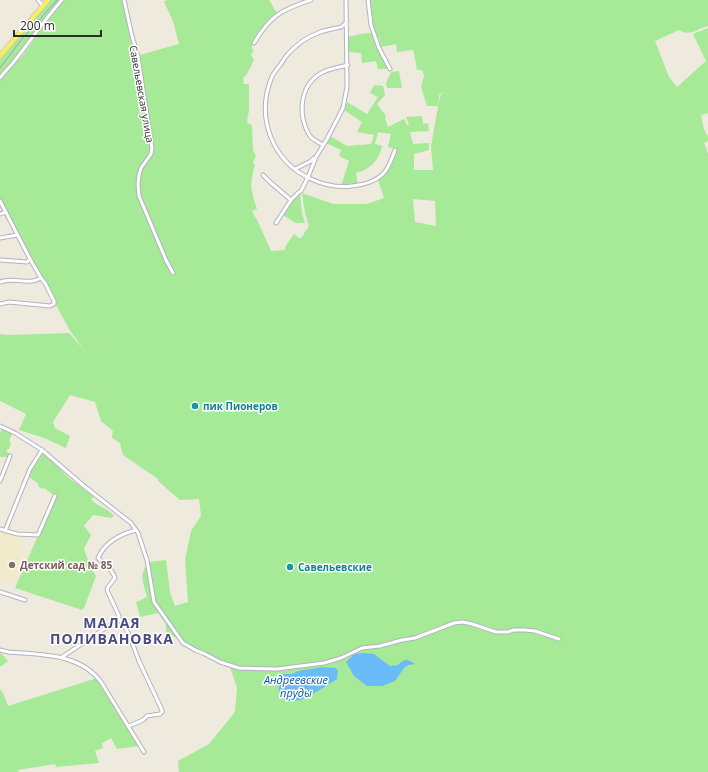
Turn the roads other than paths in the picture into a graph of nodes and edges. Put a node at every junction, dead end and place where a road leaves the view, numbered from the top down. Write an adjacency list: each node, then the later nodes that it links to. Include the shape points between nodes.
1 (38, 0): 8 (street)
2 (48, 0): 8 (main road)
3 (62, 0): 14 (street)
4 (124, 0): 30 (street, Савельевская улица, via 138,57 152,148 139,175 139,196)
5 (311, 0): 10 (street, via 276,15)
6 (346, 0): 9 (street)
7 (368, 0): 13 (street, via 371,25)
8 (43, 6): 11 (main road)
9 (346, 23): 12 (street); 18 (street, via 341,27 317,33 295,47 270,79 265,113 268,132 279,152)
10 (254, 43)
11 (0, 56)
12 (348, 65): 15 (street, via 343,108); 15 (street, via 323,71 308,84 304,93 302,109 305,125 311,137)
13 (390, 69)
14 (0, 78)
15 (323, 145): 17 (street)
16 (395, 150): 20 (street, via 383,174 364,184 337,186)
17 (316, 157): 18 (street); 20 (street)
18 (295, 169): 20 (street)
19 (263, 175): 21 (street)
20 (308, 177): 21 (street, via 301,190)
21 (291, 200): 25 (street)
22 (0, 202): 23 (street)
23 (6, 212): 24 (street); 26 (street)
24 (0, 214)
25 (276, 223)
26 (17, 235): 27 (street); 29 (street)
27 (0, 238)
28 (0, 260): 29 (street)
29 (30, 260): 31 (street)
30 (173, 273)
31 (40, 278): 32 (street, via 34,281); 33 (street, via 54,304)
32 (0, 282)
33 (0, 304)
34 (0, 426): 35 (street)
35 (42, 450): 40 (street, via 131,522); 41 (street, via 30,469)
36 (10, 456): 37 (street)
37 (0, 481)
38 (54, 496): 41 (street, via 38,535)
39 (0, 529): 41 (street)
40 (136, 530): 44 (street, via 111,541 98,558 115,576 107,590); 45 (street, via 147,560 154,602 179,639 197,651 239,668 277,669 324,663 362,648 415,638 463,622 496,632 535,631)
41 (5, 531)
42 (0, 592): 43 (street)
43 (26, 600)
44 (119, 619): 47 (street); 48 (street, via 130,637 162,710 160,714 147,716)
45 (559, 639)
46 (0, 650): 47 (street)
47 (62, 658): 48 (street, via 84,666 98,677)
48 (129, 726): 49 (street)
49 (144, 752)

